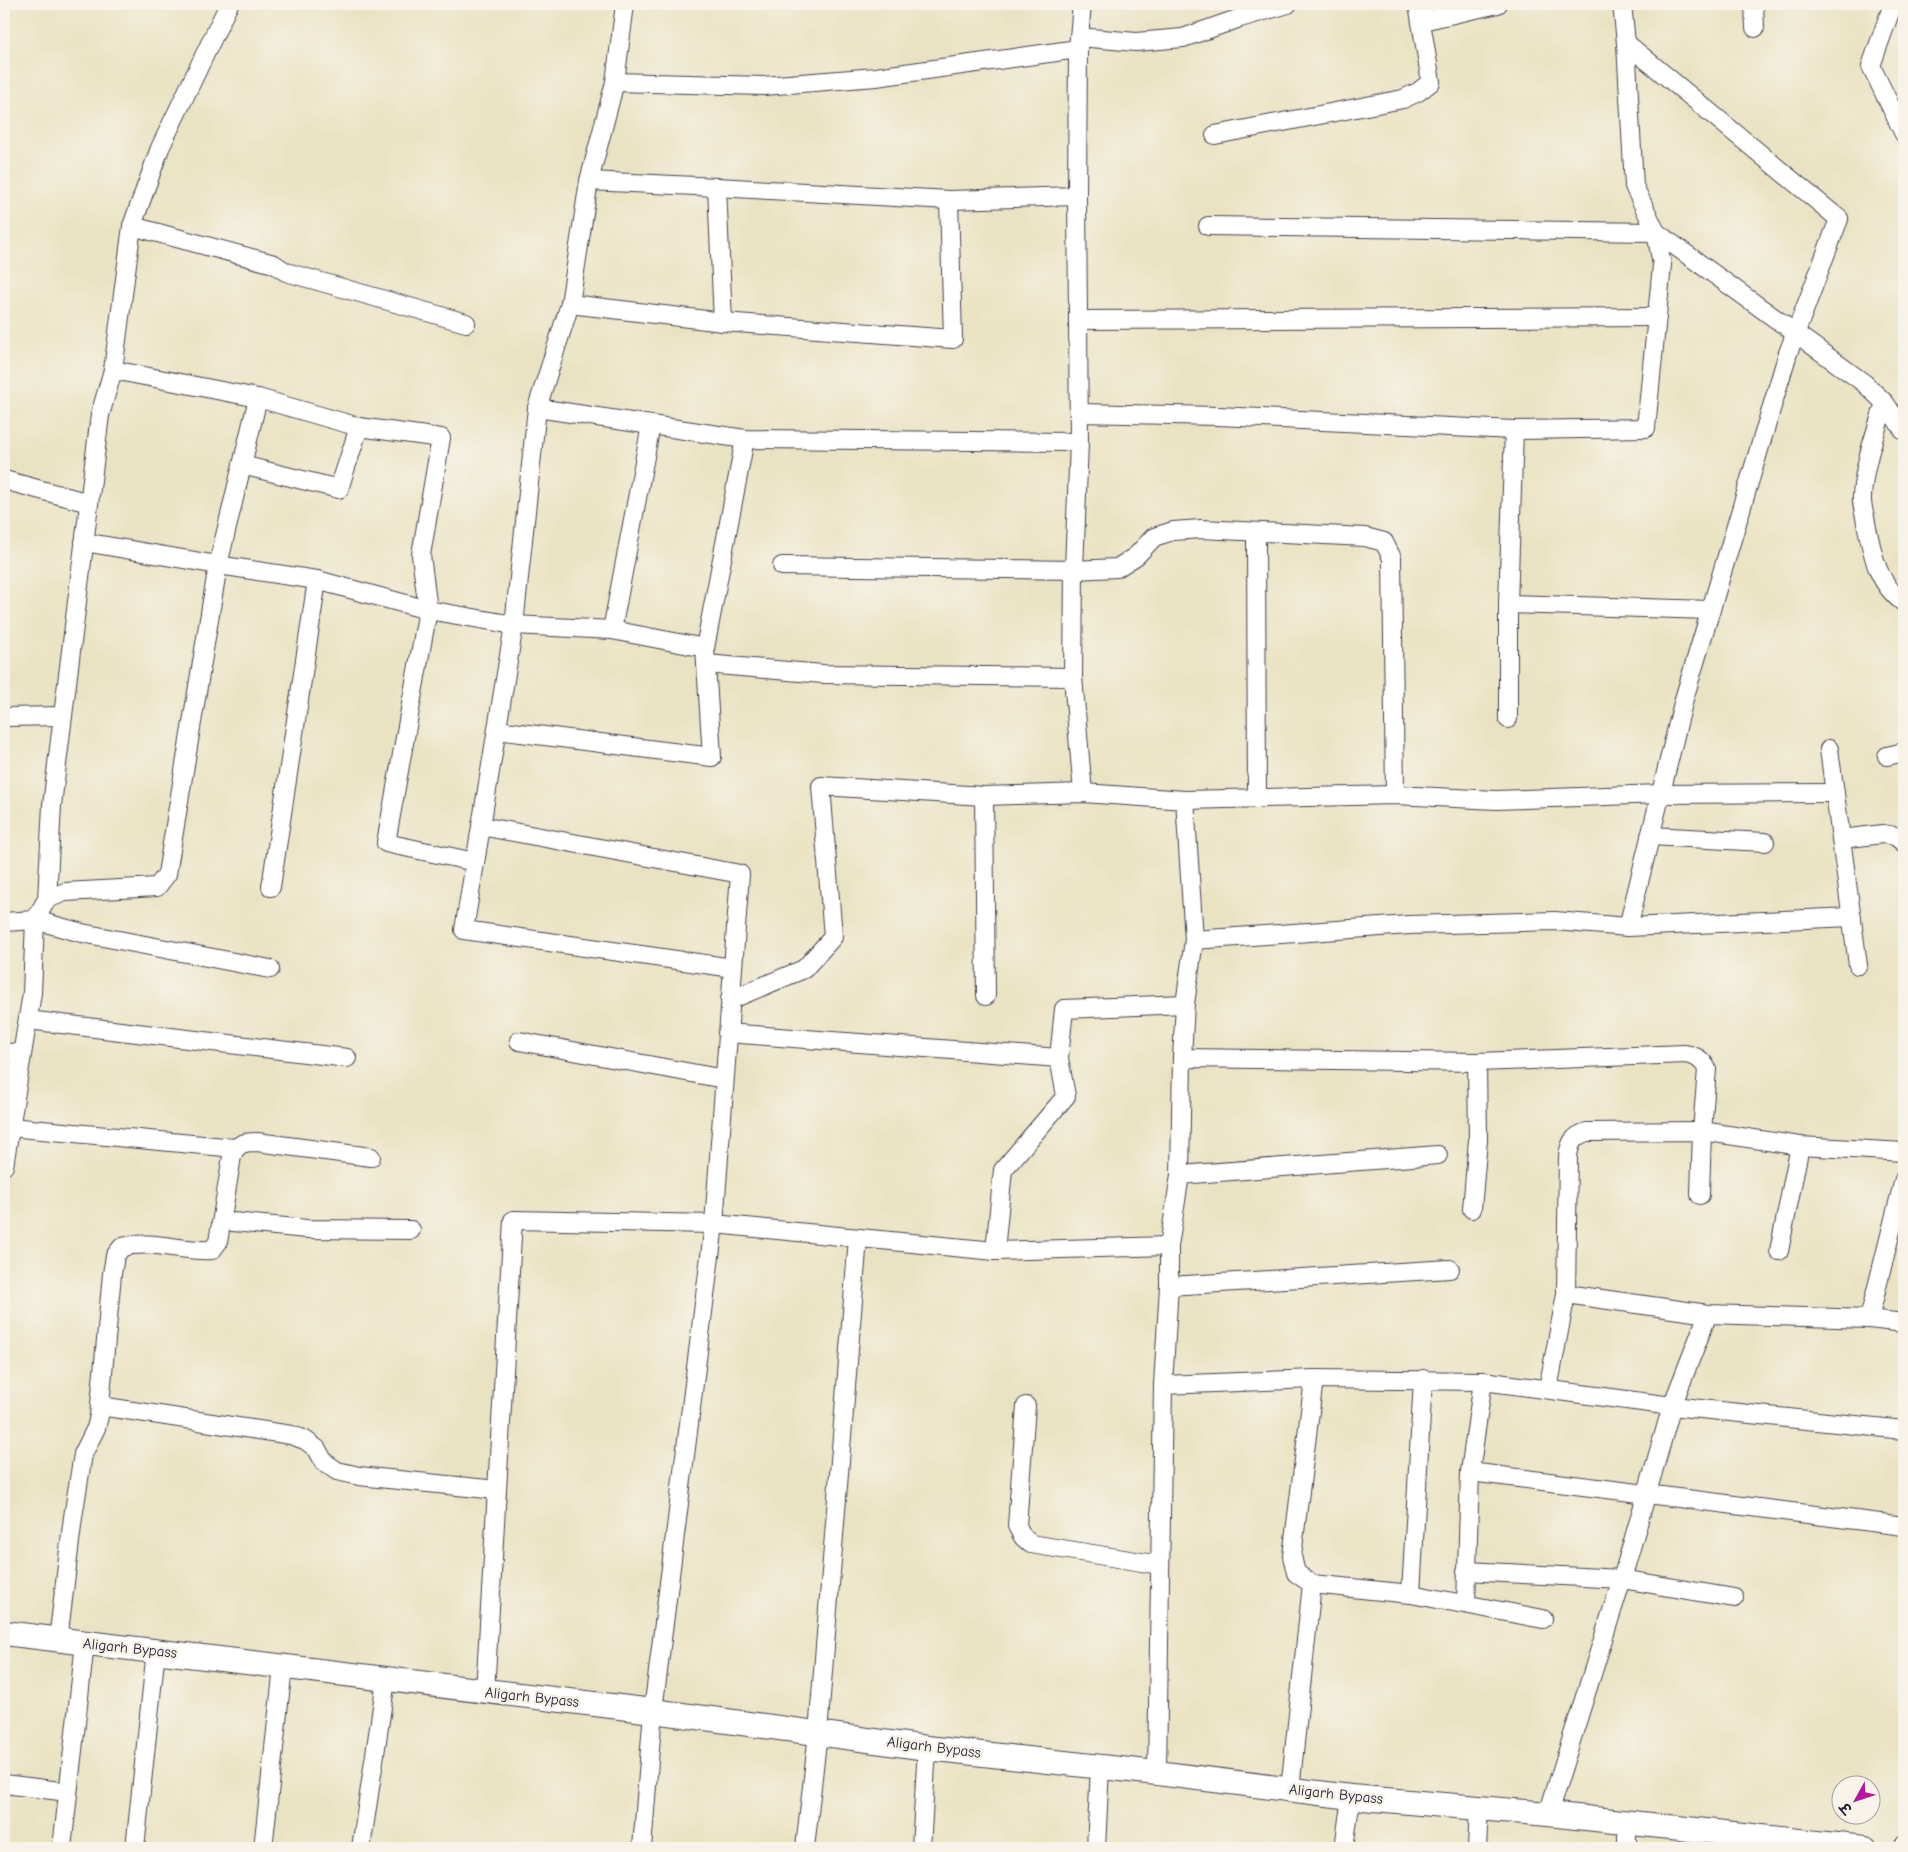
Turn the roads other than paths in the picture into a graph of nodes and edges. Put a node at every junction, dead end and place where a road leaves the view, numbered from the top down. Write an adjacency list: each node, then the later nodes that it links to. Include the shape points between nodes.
1 (229, 4): 20 (street, via 160,148)
2 (625, 4): 13 (street)
3 (1082, 4): 11 (street)
4 (1288, 4): 11 (street, via 1182,38)
5 (1498, 4): 9 (street)
6 (1622, 4): 12 (street)
7 (1754, 4): 10 (street)
8 (1893, 4): 14 (street, via 1871,66)
9 (1420, 12): 15 (street, via 1431,82 1418,92 1403,99)
10 (1755, 28)
11 (1079, 43): 13 (street, via 876,77 773,85); 18 (street)
12 (1626, 43): 22 (street, via 1634,186); 28 (street, via 1839,219)
13 (615, 82): 16 (street)
14 (1904, 134)
15 (1215, 135)
16 (588, 181): 17 (street); 23 (street)
17 (717, 188): 19 (street); 26 (street)
18 (1077, 196): 19 (street); 25 (street)
19 (948, 200): 26 (street, via 953,338)
20 (132, 226): 27 (street, via 274,264 286,272); 29 (street)
21 (1208, 226): 22 (street)
22 (1656, 232): 24 (street, via 1662,265); 28 (street)
23 (570, 304): 26 (street); 32 (street)
24 (1656, 317): 25 (street); 36 (street, via 1646,428)
25 (1078, 320): 33 (street)
26 (723, 322)
27 (466, 323)
28 (1796, 335): 31 (street, via 1864,383); 52 (street)
29 (113, 370): 30 (street); 42 (street, via 100,416)
30 (258, 398): 35 (street); 40 (street)
31 (1885, 404): 37 (street); 49 (street, via 1869,451 1862,498 1874,562 1894,596)
32 (537, 408): 34 (street); 53 (street)
33 (1079, 413): 36 (street); 39 (street)
34 (651, 425): 38 (street); 54 (street)
35 (359, 427): 40 (street, via 339,490); 51 (street, via 441,438 421,555)
36 (1514, 430): 50 (street)
37 (1904, 431)
38 (745, 439): 39 (street); 55 (street)
39 (1079, 442): 47 (street)
40 (242, 464): 45 (street)
41 (4, 480): 42 (street)
42 (89, 503): 44 (street)
43 (1256, 533): 47 (street, via 1201,529 1173,531 1154,537 1136,556 1117,568); 67 (street, via 1365,537 1384,542 1392,558); 69 (street)
44 (84, 542): 45 (street); 57 (street)
45 (218, 565): 48 (street); 78 (street, via 167,874 157,887 65,892)
46 (782, 566): 47 (street)
47 (1074, 570): 56 (street)
48 (317, 580): 51 (street); 77 (street)
49 (1904, 603)
50 (1508, 604): 52 (street); 59 (street)
51 (428, 610): 53 (street); 76 (street, via 386,843)
52 (1711, 610): 66 (street)
53 (514, 625): 54 (street); 60 (street)
54 (612, 630): 55 (street)
55 (705, 656): 56 (street, via 823,674); 60 (street, via 712,757)
56 (1073, 677): 64 (street)
57 (63, 716): 58 (street); 78 (street, via 52,805)
58 (4, 717)
59 (1508, 719)
60 (497, 730): 71 (street)
61 (1829, 749): 65 (street)
62 (1904, 752): 63 (street)
63 (1886, 756)
64 (1083, 793): 68 (street); 70 (street)
65 (1835, 793): 66 (street); 73 (street)
66 (1660, 794): 67 (street, via 1496,800); 72 (street)
67 (1394, 795): 69 (street)
68 (984, 796): 87 (street); 88 (street, via 821,786 833,937 804,969)
69 (1257, 799): 70 (street)
70 (1185, 800): 83 (street)
71 (481, 826): 76 (street); 85 (street, via 740,874)
72 (1650, 836): 74 (street); 82 (street)
73 (1841, 839): 75 (street, via 1883,834 1896,836); 79 (street)
74 (1765, 842)
75 (1904, 843)
76 (475, 862): 85 (street, via 464,930)
77 (271, 887)
78 (47, 899): 80 (street)
79 (1852, 917): 82 (street); 84 (street)
80 (36, 920): 81 (street); 86 (street, via 82,933); 90 (street)
81 (4, 922)
82 (1628, 927): 83 (street, via 1555,921 1409,925)
83 (1194, 940): 89 (street)
84 (1858, 965)
85 (732, 968): 88 (street)
86 (270, 969)
87 (986, 996)
88 (730, 1000): 91 (street)
89 (1185, 1004): 96 (street, via 1064,1009); 97 (street)
90 (28, 1020): 94 (street); 95 (street)
91 (727, 1033): 96 (street); 99 (street)
92 (519, 1041): 99 (street)
93 (4, 1052): 94 (street)
94 (22, 1054): 100 (street)
95 (347, 1058)
96 (1059, 1058): 118 (street, via 1066,1096 1003,1170)
97 (1182, 1058): 98 (street); 108 (street)
98 (1477, 1062): 101 (street, via 1696,1056 1707,1069); 111 (street, via 1478,1140)
99 (724, 1079): 113 (street)
100 (10, 1127): 103 (street); 107 (street)
101 (1702, 1130): 102 (street); 110 (street); 121 (street, via 1587,1132 1573,1139 1568,1156)
102 (1800, 1146): 104 (street); 117 (street)
103 (235, 1148): 106 (street, via 243,1142 257,1142); 112 (street)
104 (1904, 1152)
105 (1438, 1155): 108 (street)
106 (371, 1157)
107 (4, 1166)
108 (1180, 1175): 116 (street)
109 (1904, 1179): 123 (street)
110 (1700, 1195)
111 (1472, 1209)
112 (222, 1222): 114 (street, via 307,1229); 130 (street, via 218,1242 212,1250 136,1243 122,1247 115,1256)
113 (714, 1224): 115 (street); 135 (street, via 513,1220); 153 (street)
114 (411, 1230)
115 (858, 1238): 118 (street); 154 (street)
116 (1169, 1246): 118 (street); 120 (street)
117 (1779, 1251)
118 (995, 1252)
119 (1450, 1269): 120 (street)
120 (1169, 1286): 128 (street)
121 (1566, 1294): 122 (street); 129 (street)
122 (1708, 1314): 123 (street); 132 (street)
123 (1869, 1319): 124 (street)
124 (1904, 1323)
125 (1423, 1379): 126 (street); 127 (street); 142 (street)
126 (1314, 1380): 128 (street); 141 (street, via 1292,1556 1296,1573)
127 (1483, 1381): 129 (street); 134 (street)
128 (1163, 1385): 138 (street)
129 (1548, 1389): 132 (street)
130 (100, 1406): 135 (street, via 292,1435 317,1449 324,1462 337,1471 359,1476); 147 (street, via 96,1428 83,1454)
131 (1026, 1406): 138 (street, via 1017,1526 1023,1537 1031,1544)
132 (1672, 1406): 133 (street); 136 (street)
133 (1904, 1430)
134 (1470, 1472): 136 (street); 139 (street)
135 (497, 1490): 152 (street)
136 (1648, 1495): 137 (street); 140 (street)
137 (1904, 1526)
138 (1160, 1565): 157 (street)
139 (1466, 1571): 140 (street); 144 (street)
140 (1622, 1579): 143 (street); 163 (street)
141 (1312, 1584): 142 (street); 159 (street)
142 (1412, 1594): 144 (street)
143 (1734, 1598)
144 (1466, 1604): 145 (street)
145 (1543, 1619)
146 (4, 1633): 147 (main road, Aligarh Bypass)
147 (58, 1640): 148 (main road, Aligarh Bypass)
148 (85, 1643): 149 (main road, Aligarh Bypass); 160 (street)
149 (156, 1650): 150 (main road, Aligarh Bypass); 168 (street)
150 (283, 1667): 151 (main road, Aligarh Bypass); 169 (street)
151 (386, 1680): 152 (main road, Aligarh Bypass); 170 (street)
152 (485, 1692): 153 (main road, Aligarh Bypass)
153 (653, 1711): 154 (main road, Aligarh Bypass); 171 (street)
154 (818, 1733): 155 (main road, Aligarh Bypass); 172 (street)
155 (927, 1748): 156 (main road, Aligarh Bypass); 173 (street)
156 (1100, 1767): 157 (main road, Aligarh Bypass); 174 (street)
157 (1157, 1773): 159 (main road, Aligarh Bypass)
158 (4, 1784): 160 (street)
159 (1290, 1789): 161 (main road, Aligarh Bypass)
160 (68, 1792): 167 (street)
161 (1351, 1797): 162 (main road, Aligarh Bypass); 175 (street)
162 (1479, 1808): 163 (main road, Aligarh Bypass); 176 (street)
163 (1548, 1814): 164 (main road, Aligarh Bypass)
164 (1627, 1822): 166 (main road, Aligarh Bypass); 177 (street)
165 (1904, 1844): 178 (street)
166 (1853, 1847)
167 (62, 1848)
168 (135, 1848)
169 (263, 1848)
170 (361, 1848)
171 (642, 1848)
172 (805, 1848)
173 (920, 1848)
174 (1096, 1848)
175 (1344, 1848)
176 (1477, 1848)
177 (1627, 1848)
178 (1902, 1848)

